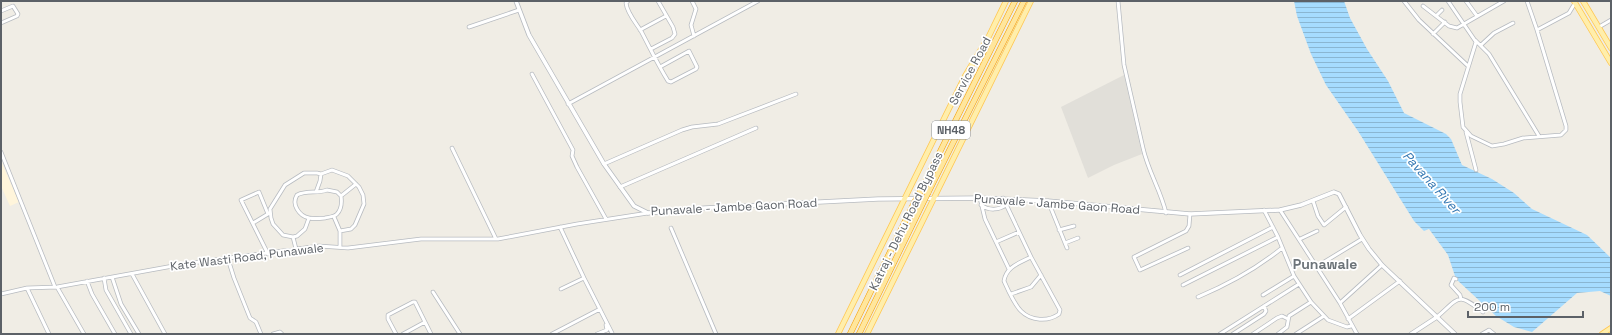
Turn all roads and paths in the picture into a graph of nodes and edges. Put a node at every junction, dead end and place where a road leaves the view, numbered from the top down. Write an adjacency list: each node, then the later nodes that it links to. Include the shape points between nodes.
1 (516, 1): 19 (street, Punavale - Jambe Gaon Road)
2 (628, 1): 32 (street, via 626,6)
3 (658, 1): 22 (street)
4 (692, 1): 35 (street, via 696,9 691,25)
5 (758, 1): 35 (street)
6 (1006, 1): 62 (main road, Service Road, via 965,76)
7 (1015, 1): 155 (highway, Katraj - Dehu Road Bypass / NH48, bridge)
8 (1024, 1): 156 (highway, Katraj - Dehu Road Bypass / NH48, bridge)
9 (1031, 1): 61 (main road, Service Road)
10 (1118, 1): 71 (street, via 1124,65 1146,160)
11 (1404, 1): 34 (street)
12 (1448, 1): 29 (street)
13 (1466, 1): 24 (street)
14 (1504, 1): 24 (street)
15 (1527, 1): 33 (street)
16 (1583, 1): 31 (main road)
17 (1574, 2): 33 (street, via 1569,13); 41 (main road)
18 (1423, 6): 23 (street)
19 (519, 10): 30 (street); 46 (street, Punavale - Jambe Gaon Road, via 529,35)
20 (1442, 10): 23 (street)
21 (1, 11): 27 (street, via 13,6 18,14)
22 (666, 16): 32 (street); 39 (street, via 675,30 674,36)
23 (1436, 16): 26 (street)
24 (1477, 16): 29 (street)
25 (1611, 20): 31 (street)
26 (1445, 22): 29 (street, via 1455,28); 34 (street)
27 (1, 23)
28 (1513, 24): 37 (street, via 1494,33)
29 (1465, 25): 36 (street)
30 (469, 27)
31 (1599, 27): 38 (main road)
32 (640, 30): 39 (street)
33 (1537, 30): 49 (street, via 1566,126 1561,135)
34 (1433, 34): 42 (street)
35 (694, 36): 40 (street)
36 (1475, 40): 37 (street); 42 (street, via 1476,44)
37 (1481, 45): 49 (street)
38 (1611, 48)
39 (651, 49): 40 (street)
40 (655, 57): 43 (street); 46 (street)
41 (1611, 64)
42 (1468, 66): 48 (street, via 1460,102)
43 (660, 67): 43 (street, via 669,82 697,68 689,51)
44 (532, 74): 75 (street, via 573,150 572,156 578,169)
45 (796, 94): 52 (street, via 718,124 682,130)
46 (568, 104): 52 (street, Punavale - Jambe Gaon Road)
47 (756, 128): 56 (street)
48 (1466, 132): 49 (street, via 1492,146); 53 (street)
49 (1540, 136)
50 (452, 148): 88 (street)
51 (1, 152): 116 (street)
52 (604, 164): 56 (street, Punavale - Jambe Gaon Road)
53 (1476, 170)
54 (321, 174): 55 (street, via 332,170 348,176); 57 (street); 85 (street, via 304,173 290,181 280,191 270,208 273,224 283,235)
55 (356, 184): 58 (street); 82 (street, via 363,195 364,204 351,230)
56 (620, 187): 70 (street, Punavale - Jambe Gaon Road, via 634,206)
57 (316, 192): 58 (street, via 327,190); 74 (street, via 300,193 295,198 295,206 300,214)
58 (341, 196): 73 (street, via 341,209)
59 (980, 198): 60 (street, Punavale - Jambe Gaon Road); 61 (street, Punavale - Jambe Gaon Road); 65 (street)
60 (1003, 198): 63 (street, Punavale - Jambe Gaon Road); 66 (street)
61 (934, 199): 62 (street, Punavale - Jambe Gaon Road); 157 (main road, Service Road)
62 (904, 200): 70 (street, Punavale - Jambe Gaon Road, via 705,208); 154 (main road, Service Road)
63 (1048, 201): 71 (street, Punavale - Jambe Gaon Road); 81 (street)
64 (1313, 201): 67 (street, Punavale - Jambe Gaon Road, via 1334,192 1339,194); 67 (street, via 1324,225); 69 (street, Punavale - Jambe Gaon Road)
65 (981, 205): 66 (street, via 989,209 999,209); 91 (street)
66 (1006, 205): 84 (street)
67 (1346, 207): 90 (street, Punavale - Jambe Gaon Road)
68 (1264, 210): 69 (street, Punavale - Jambe Gaon Road); 72 (street, Punavale - Jambe Gaon Road); 79 (street)
69 (1280, 210): 89 (street)
70 (648, 213): 75 (street, Kate Wasti Road, Punawale)
71 (1166, 213): 72 (street, Punavale - Jambe Gaon Road)
72 (1190, 214): 95 (street, via 1190,226 1186,231 1134,258 1140,270)
73 (334, 217): 74 (street); 82 (street)
74 (309, 218): 85 (street, via 305,229)
75 (606, 219): 78 (street, Kate Wasti Road, Punawale)
76 (253, 223): 76 (street, via 241,200 259,192 268,214); 98 (street)
77 (1074, 226): 81 (street)
78 (560, 227): 88 (street, Kate Wasti Road, Punawale); 110 (street)
79 (1273, 227): 86 (street); 106 (street)
80 (671, 228): 153 (street)
81 (1059, 230): 92 (street)
82 (340, 231): 93 (street)
83 (1317, 231): 89 (street)
84 (1019, 232): 91 (street); 99 (street)
85 (293, 237): 97 (street)
86 (1278, 237): 96 (street); 114 (street)
87 (1078, 238): 92 (street)
88 (496, 239): 93 (street, Kate Wasti Road, Punawale, via 421,239)
89 (1300, 239): 102 (street)
90 (1362, 239): 101 (street, Punavale - Jambe Gaon Road); 102 (street)
91 (996, 242): 103 (street)
92 (1065, 243): 94 (street)
93 (340, 247): 97 (street, Kate Wasti Road, Punawale)
94 (1067, 248)
95 (1188, 248)
96 (1282, 248): 107 (street); 123 (street, via 1256,268)
97 (296, 249): 98 (street, Kate Wasti Road, Punawale)
98 (268, 254): 100 (street, Kate Wasti Road, Punawale)
99 (1031, 257): 103 (street); 105 (street)
100 (228, 259): 104 (street, Kate Wasti Road, Punawale); 144 (street, via 250,318 256,322)
101 (1382, 265): 113 (street, Punavale - Jambe Gaon Road); 126 (street)
102 (1316, 266): 126 (street)
103 (1009, 269): 121 (street, via 1004,281)
104 (132, 274): 108 (street, Kate Wasti Road, Punawale); 143 (street)
105 (1041, 275): 121 (street, via 1031,287); 121 (street, via 1060,310 1056,316 1044,320 1025,314)
106 (1180, 275)
107 (1294, 276): 115 (street); 122 (street)
108 (112, 277): 109 (street, Kate Wasti Road, Punawale); 142 (street, via 121,304)
109 (104, 278): 112 (street, Kate Wasti Road, Punawale); 141 (street, via 106,290)
110 (584, 278): 118 (street); 128 (street)
111 (1456, 279): 124 (street, via 1454,278 1451,285)
112 (87, 281): 116 (street, Kate Wasti Road, Punawale); 140 (street)
113 (1400, 281): 131 (street, Punavale - Jambe Gaon Road); 133 (street)
114 (1184, 284)
115 (1299, 284): 125 (street); 127 (street)
116 (56, 287): 117 (street, Kate Wasti Road, Punawale); 139 (street)
117 (26, 288): 120 (street, Kate Wasti Road, Punawale); 138 (street)
118 (561, 290)
119 (433, 292): 150 (street)
120 (1, 294)
121 (1011, 294)
122 (1263, 295)
123 (1198, 297)
124 (1461, 299): 129 (street, via 1467,299); 131 (street)
125 (1311, 302): 130 (street); 132 (street, via 1290,315)
126 (1340, 303): 133 (street)
127 (1264, 306): 158 (street); 159 (street, via 1264,314)
128 (599, 309): 137 (street); 151 (street); 152 (street, via 608,329)
129 (1483, 312)
130 (1324, 316): 135 (street, via 1328,320); 162 (street)
131 (1436, 317): 164 (street); 165 (street, Punavale - Jambe Gaon Road)
132 (1288, 319): 160 (street, via 1282,316 1277,318); 161 (street, via 1287,327)
133 (1348, 319): 135 (street)
134 (425, 322): 147 (street, via 415,302 411,302 388,315); 148 (street); 149 (street)
135 (1351, 326): 163 (street)
136 (1611, 328): 168 (main road)
137 (612, 333)
138 (49, 334)
139 (84, 334)
140 (115, 334)
141 (131, 334)
142 (138, 334)
143 (164, 334)
144 (261, 334)
145 (273, 334): 146 (street)
146 (282, 334)
147 (396, 334)
148 (403, 334)
149 (431, 334)
150 (460, 334)
151 (552, 334)
152 (597, 334)
153 (716, 334)
154 (838, 334)
155 (850, 334)
156 (859, 334)
157 (867, 334)
158 (1220, 334)
159 (1233, 334)
160 (1253, 334)
161 (1278, 334)
162 (1296, 334)
163 (1357, 334)
164 (1411, 334)
165 (1455, 334)
166 (1482, 334): 167 (street, via 1489,330)
167 (1494, 334)
168 (1602, 334)

